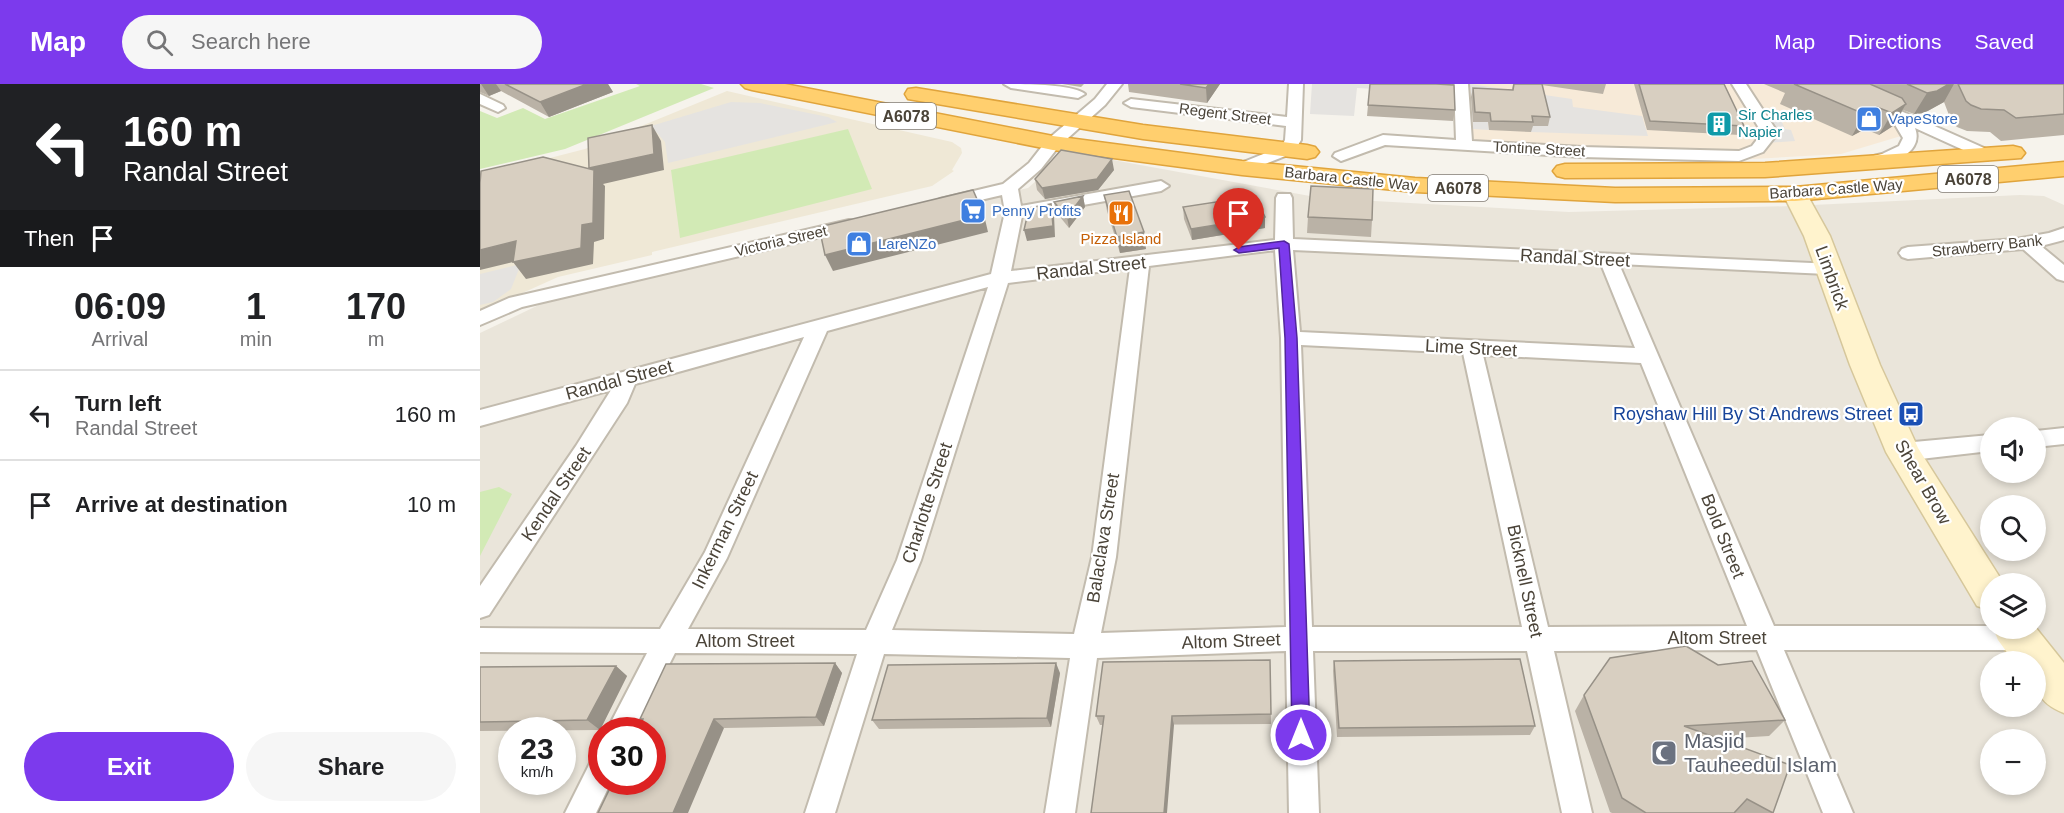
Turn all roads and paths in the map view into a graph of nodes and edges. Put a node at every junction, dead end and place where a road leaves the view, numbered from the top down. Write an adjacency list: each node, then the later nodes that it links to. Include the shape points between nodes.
1 (752, 84): 16 (highway, Barbara Castle Way / A6078)
2 (796, 84): 16 (highway, via 918,110)
3 (1011, 84): 10 (street, via 1054,95)
4 (1115, 84): 17 (street)
5 (1296, 84): 15 (street)
6 (1461, 84): 18 (street)
7 (1739, 84): 18 (street, Tontine Street, via 1770,133 1766,143 1755,152 1739,156)
8 (1828, 84): 14 (street)
9 (893, 90): 17 (highway, A6078, via 936,98 967,110 1055,126)
10 (1078, 94)
11 (480, 98): 13 (street)
12 (1131, 103): 15 (street, Regent Street, via 1152,112)
13 (498, 108)
14 (1899, 118): 23 (street, via 1912,134 1908,149); 24 (street)
15 (1295, 123): 20 (street)
16 (965, 126): 17 (highway, Barbara Castle Way / A6078)
17 (1065, 133): 20 (highway, Barbara Castle Way / A6078, via 1143,132); 25 (highway, Barbara Castle Way / A6078); 29 (street)
18 (1464, 146): 21 (street, Tontine Street, via 1383,140)
19 (2064, 147): 24 (highway, Barbara Castle Way / A6078)
20 (1287, 150): 21 (highway, Barbara Castle Way / A6078); 25 (street)
21 (1341, 156): 27 (highway, Barbara Castle Way / A6078)
22 (2064, 157): 24 (highway, A6078)
23 (1858, 164): 24 (highway, Barbara Castle Way / A6078, via 1939,156); 27 (highway, Barbara Castle Way / A6078, via 1695,172)
24 (2007, 164): 26 (highway, Barbara Castle Way / A6078); 27 (highway, A6078, via 1803,180 1668,185 1591,182); 30 (highway); 31 (highway, Barbara Castle Way / A6078)
25 (1242, 168): 31 (highway, Barbara Castle Way / A6078, via 1415,185 1615,195)
26 (2064, 169)
27 (1536, 170)
28 (1161, 186): 34 (street, via 1141,183)
29 (1009, 189): 33 (street); 34 (street, Charlotte Street)
30 (2064, 189)
31 (1795, 194): 42 (main road, Limbrick, via 1817,236)
32 (1284, 198): 38 (street)
33 (928, 207)
34 (1014, 212): 44 (street, Charlotte Street)
35 (871, 220): 45 (street, Victoria Street, via 516,302)
36 (2064, 233): 37 (street, Strawberry Bank, via 2060,238)
37 (2027, 243): 39 (street, Strawberry Bank); 43 (street)
38 (1284, 244): 40 (street, Randal Street); 41 (street, Randal Street); 47 (street)
39 (1908, 254)
40 (1608, 259): 42 (street, Randal Street); 49 (street, Bold Street)
41 (1140, 263): 44 (street, Randal Street); 67 (street, Balaclava Street, via 1104,557)
42 (1827, 268): 50 (main road, Limbrick)
43 (2064, 275)
44 (1000, 278): 46 (street, Randal Street); 66 (street, Charlotte Street, via 909,560)
45 (480, 319)
46 (820, 325): 51 (street, Randal Street); 65 (street, Inkerman Street, via 715,558)
47 (1291, 338): 48 (street, Lime Street); 62 (street)
48 (1472, 349): 49 (street, Lime Street); 60 (street, Bicknell Street)
49 (1650, 356): 61 (street, Bold Street)
50 (1865, 365): 56 (main road, Shear Brow)
51 (626, 378): 52 (street, Randal Street); 58 (street, Kendal Street, via 619,398)
52 (480, 418)
53 (2064, 436): 54 (street)
54 (2046, 438)
55 (1980, 444): 56 (street)
56 (1903, 452): 57 (main road, Shear Brow)
57 (1980, 578)
58 (480, 607)
59 (1980, 634): 61 (street, Altom Street)
60 (1537, 638): 61 (street, Altom Street); 62 (street, Altom Street); 75 (street, Bicknell Street)
61 (1765, 638): 76 (street, Bold Street)
62 (1300, 639): 67 (street, Altom Street); 74 (street)
63 (2020, 639): 68 (main road)
64 (480, 640): 65 (street, Altom Street)
65 (667, 640): 66 (street, Altom Street); 69 (street, Inkerman Street)
66 (874, 642): 67 (street, Altom Street); 72 (street, Charlotte Street)
67 (1085, 646): 73 (street, Balaclava Street)
68 (2064, 694)
69 (628, 717)
70 (589, 795): 71 (street)
71 (580, 813)
72 (820, 813)
73 (1060, 813)
74 (1304, 813)
75 (1577, 813)
76 (1838, 813)

